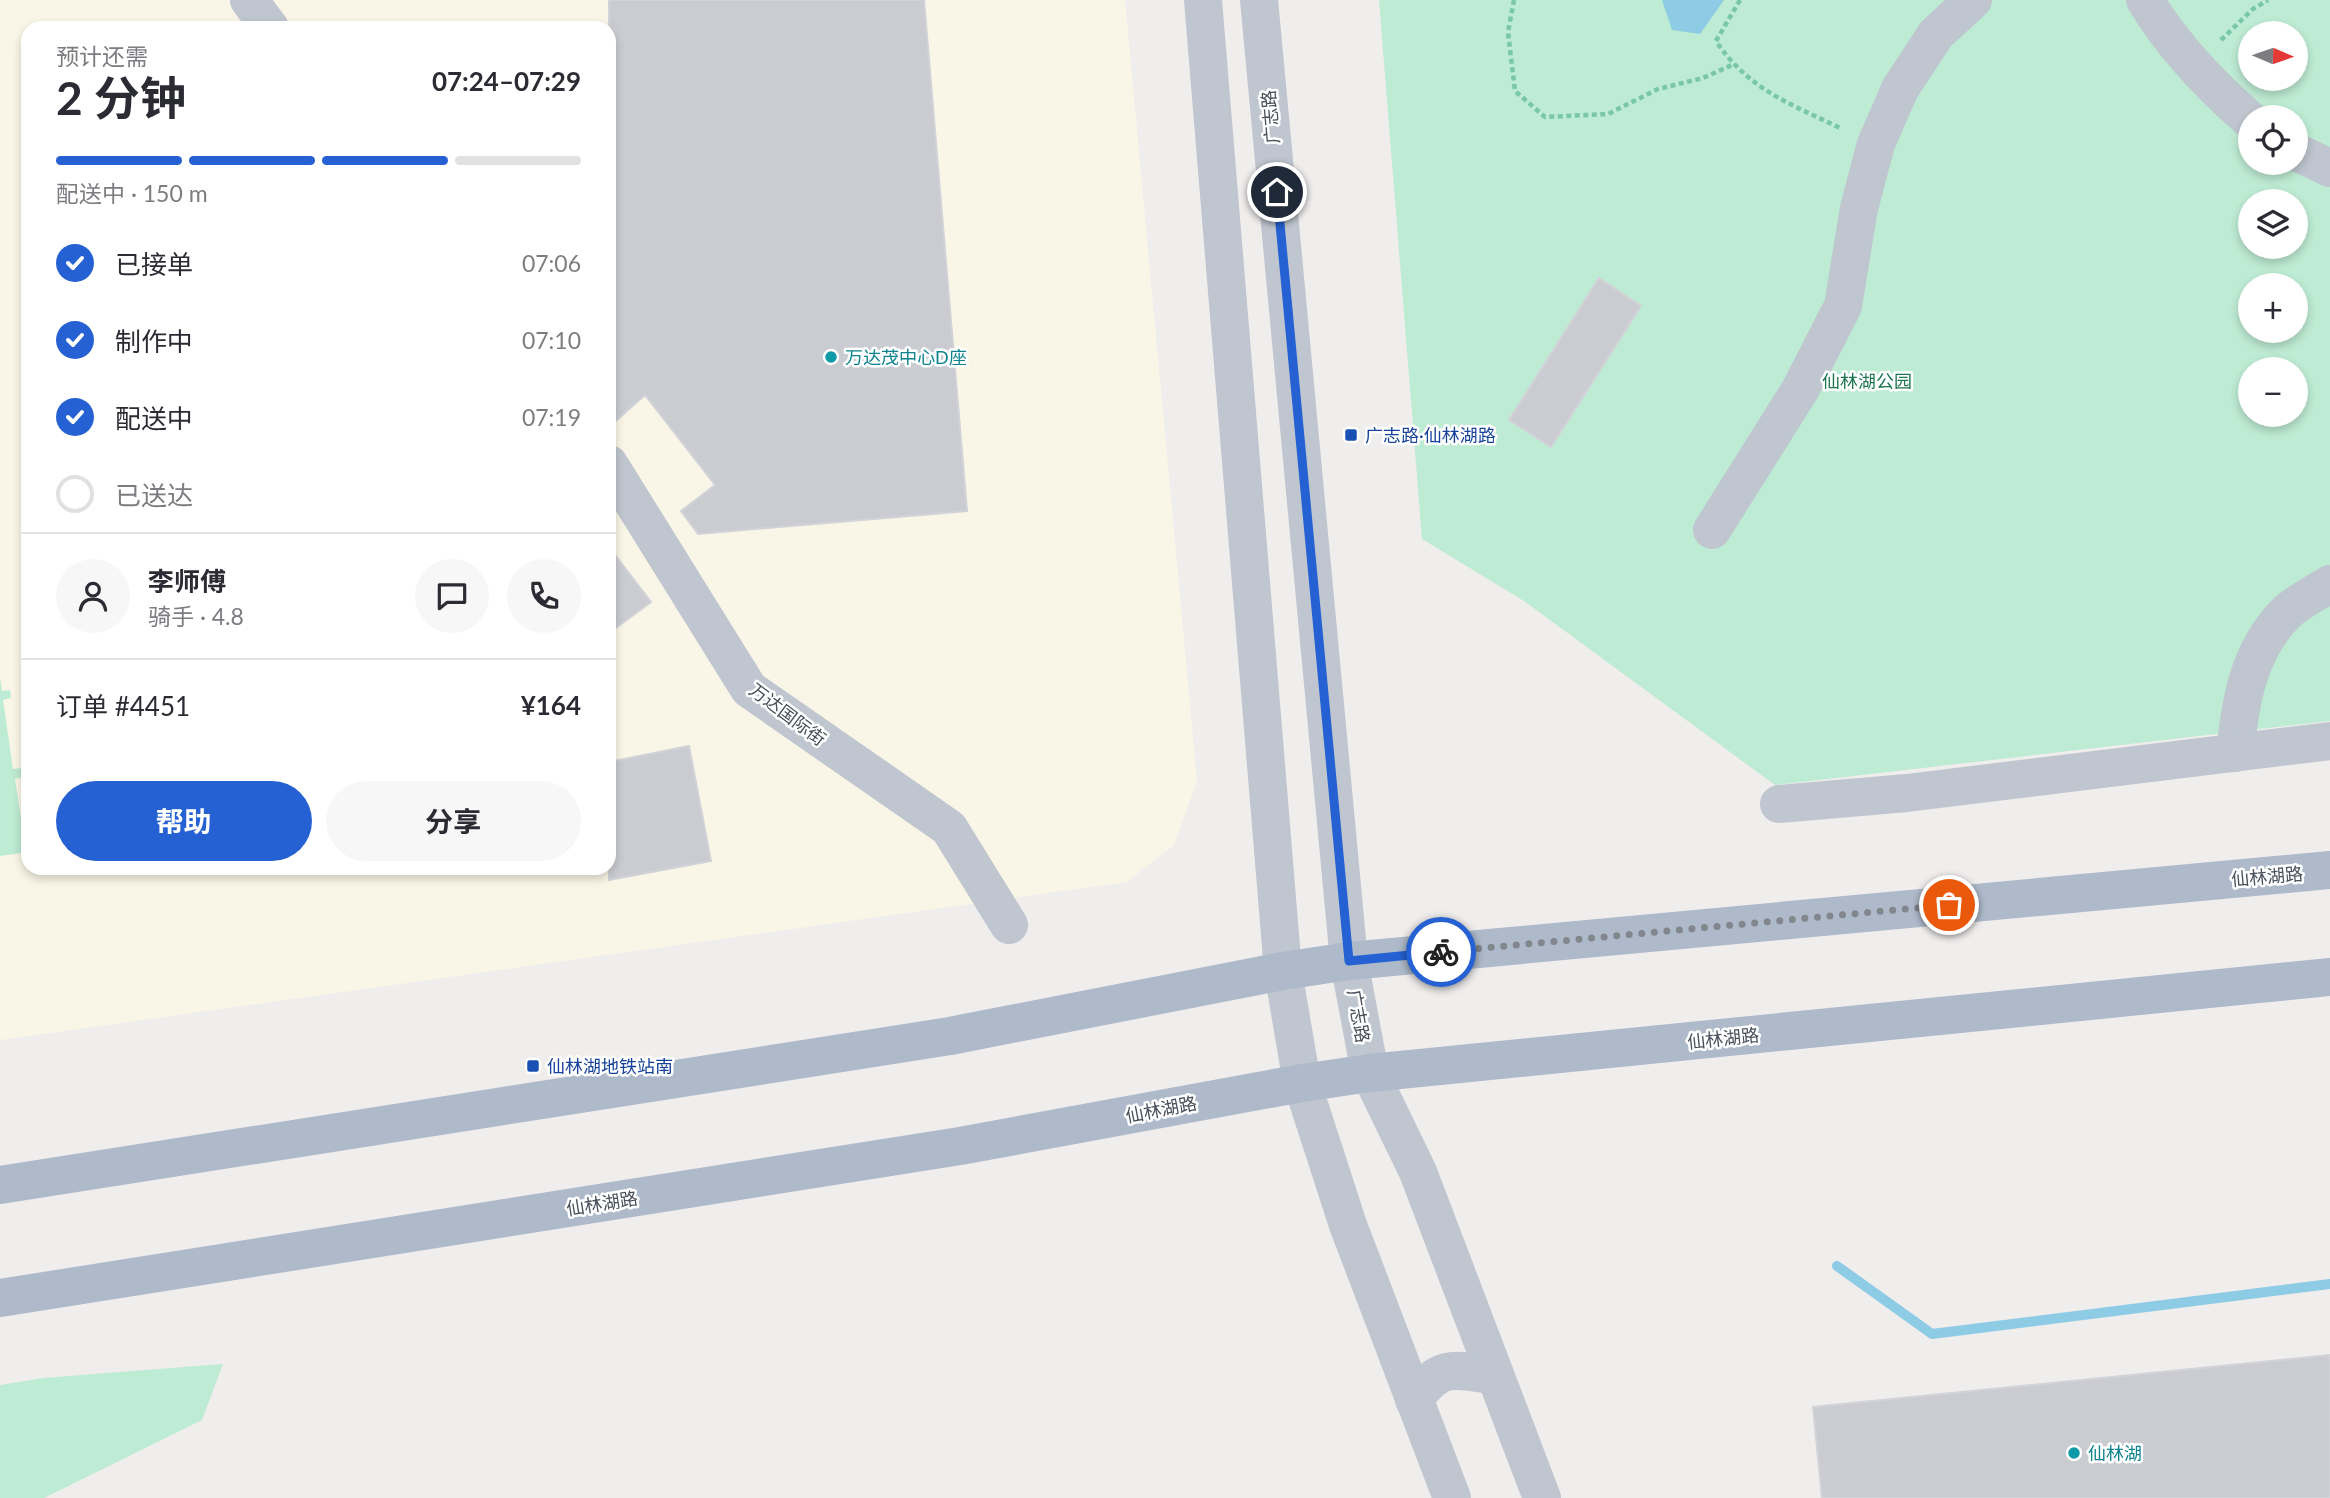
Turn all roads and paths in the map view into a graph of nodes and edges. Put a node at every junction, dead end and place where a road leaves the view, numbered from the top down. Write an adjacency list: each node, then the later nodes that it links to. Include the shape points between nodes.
1 (249, 0): 9 (street)
2 (1203, 0): 25 (street)
3 (1259, 0): 24 (street, 广志路)
4 (1514, 0): 10 (path, via 1508,32 1514,91 1545,117 1608,114 1658,89)
5 (1740, 0): 10 (path, via 1716,41)
6 (1973, 0): 13 (street, via 1936,34 1900,89)
7 (2145, 0): 11 (street)
8 (2268, 0): 11 (path, via 2253,9)
9 (265, 21)
10 (1732, 65): 13 (path, via 1768,93)
11 (2197, 67): 12 (street)
12 (2238, 108)
13 (1877, 144): 17 (street, via 1859,208 1843,306 1800,390)
14 (2308, 158): 15 (street)
15 (2330, 168)
16 (616, 475): 23 (street, 万达国际街, via 749,689 949,828)
17 (1712, 530)
18 (2330, 584): 20 (street, via 2286,612 2259,648 2240,702)
19 (2330, 741): 20 (street)
20 (2235, 753): 21 (street)
21 (1779, 804)
22 (2330, 870): 24 (main road, 仙林湖路)
23 (1009, 925)
24 (1349, 961): 25 (main road, 仙林湖路); 27 (street, 广志路)
25 (1283, 971): 28 (street); 29 (main road, 仙林湖路, via 950,1036)
26 (2330, 977): 27 (main road, 仙林湖路)
27 (1370, 1073): 28 (main road, 仙林湖路); 31 (street, 广志路, via 1418,1172)
28 (1302, 1083): 30 (main road, 仙林湖路, via 960,1146); 32 (street, via 1348,1225)
29 (0, 1185)
30 (0, 1298)
31 (1495, 1376): 32 (street, via 1459,1369 1430,1377); 34 (street, 广志路)
32 (1414, 1400): 33 (street)
33 (1452, 1498)
34 (1542, 1498)

